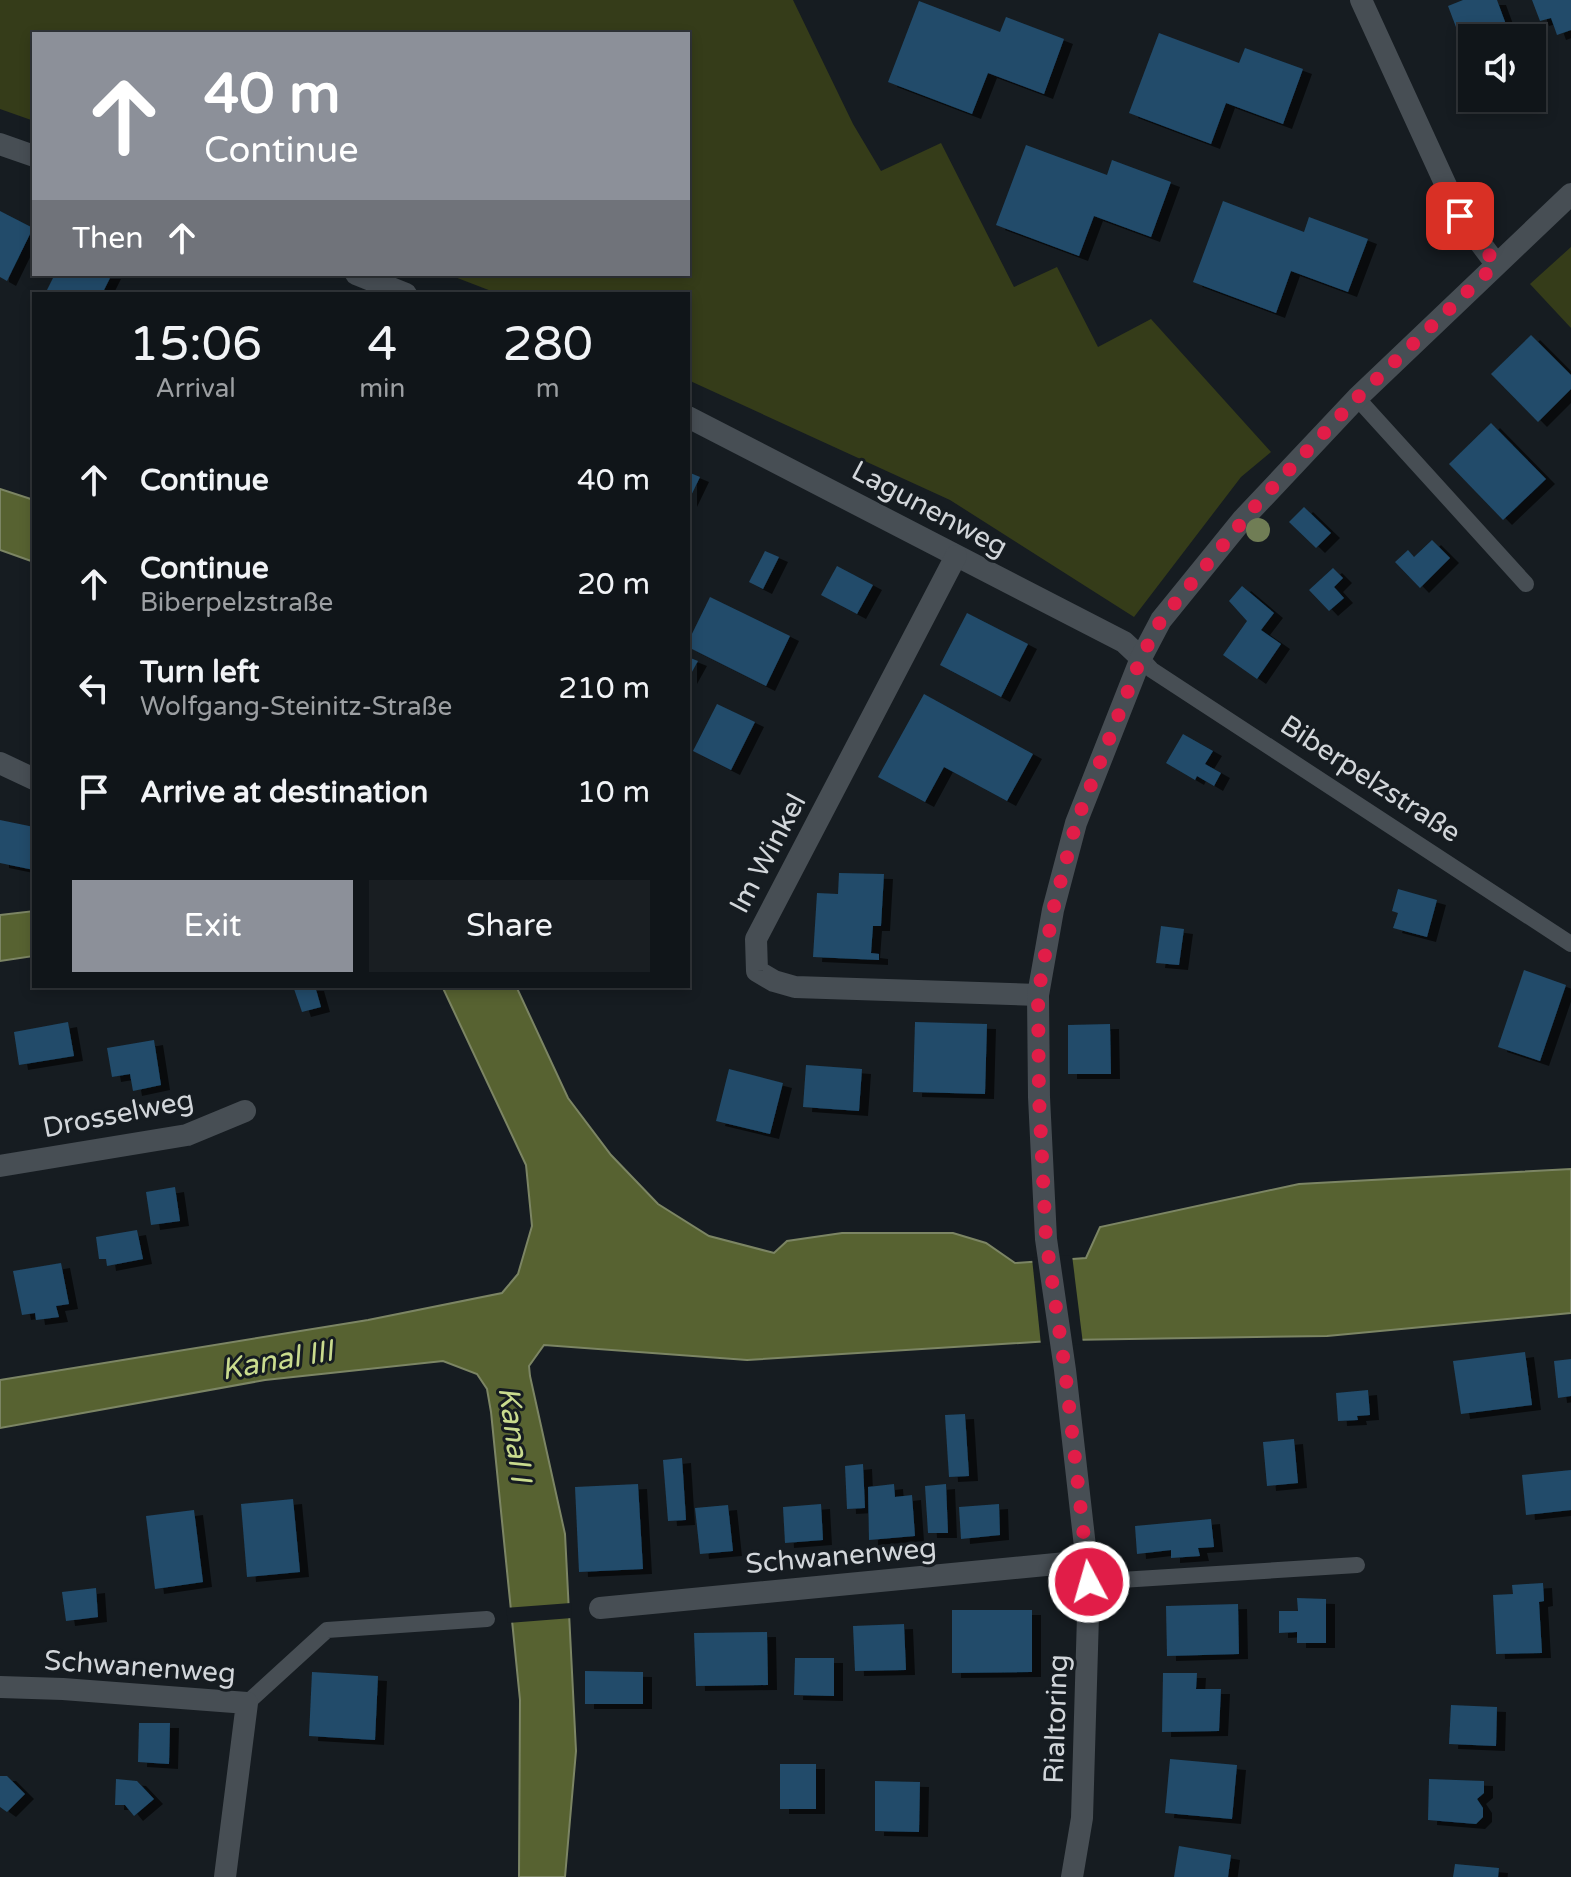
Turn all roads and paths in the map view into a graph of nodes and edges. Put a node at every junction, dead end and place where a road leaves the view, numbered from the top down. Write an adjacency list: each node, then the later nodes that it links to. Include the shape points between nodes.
1 (1361, 0): 5 (street, via 1460,216)
2 (0, 144): 3 (street)
3 (32, 155)
4 (1571, 194): 5 (street)
5 (1496, 264): 8 (street)
6 (361, 276): 7 (street)
7 (401, 292)
8 (1357, 398): 11 (lane); 12 (street, via 1243,519 1161,620)
9 (690, 418): 10 (street, Lagunenweg)
10 (956, 556): 12 (street, Lagunenweg, via 1124,642); 16 (street, Im Winkel, via 756,939 757,971 795,987)
11 (1526, 584)
12 (1141, 658): 15 (lane, Biberpelzstraße, via 1177,687); 16 (street, via 1076,823)
13 (0, 763): 14 (street)
14 (32, 778)
15 (1571, 944)
16 (1038, 995): 20 (street, Rialtoring, via 1046,1239)
17 (245, 1111): 18 (street, Drosselweg, via 187,1135)
18 (0, 1166)
19 (1357, 1565): 20 (lane)
20 (1088, 1571): 21 (street, Schwanenweg); 26 (street, Rialtoring, via 1082,1818)
21 (600, 1608)
22 (487, 1619): 24 (lane, Schwanenweg, via 327,1630)
23 (0, 1687): 24 (street, Schwanenweg)
24 (247, 1703): 25 (street)
25 (225, 1877)
26 (1072, 1877)

